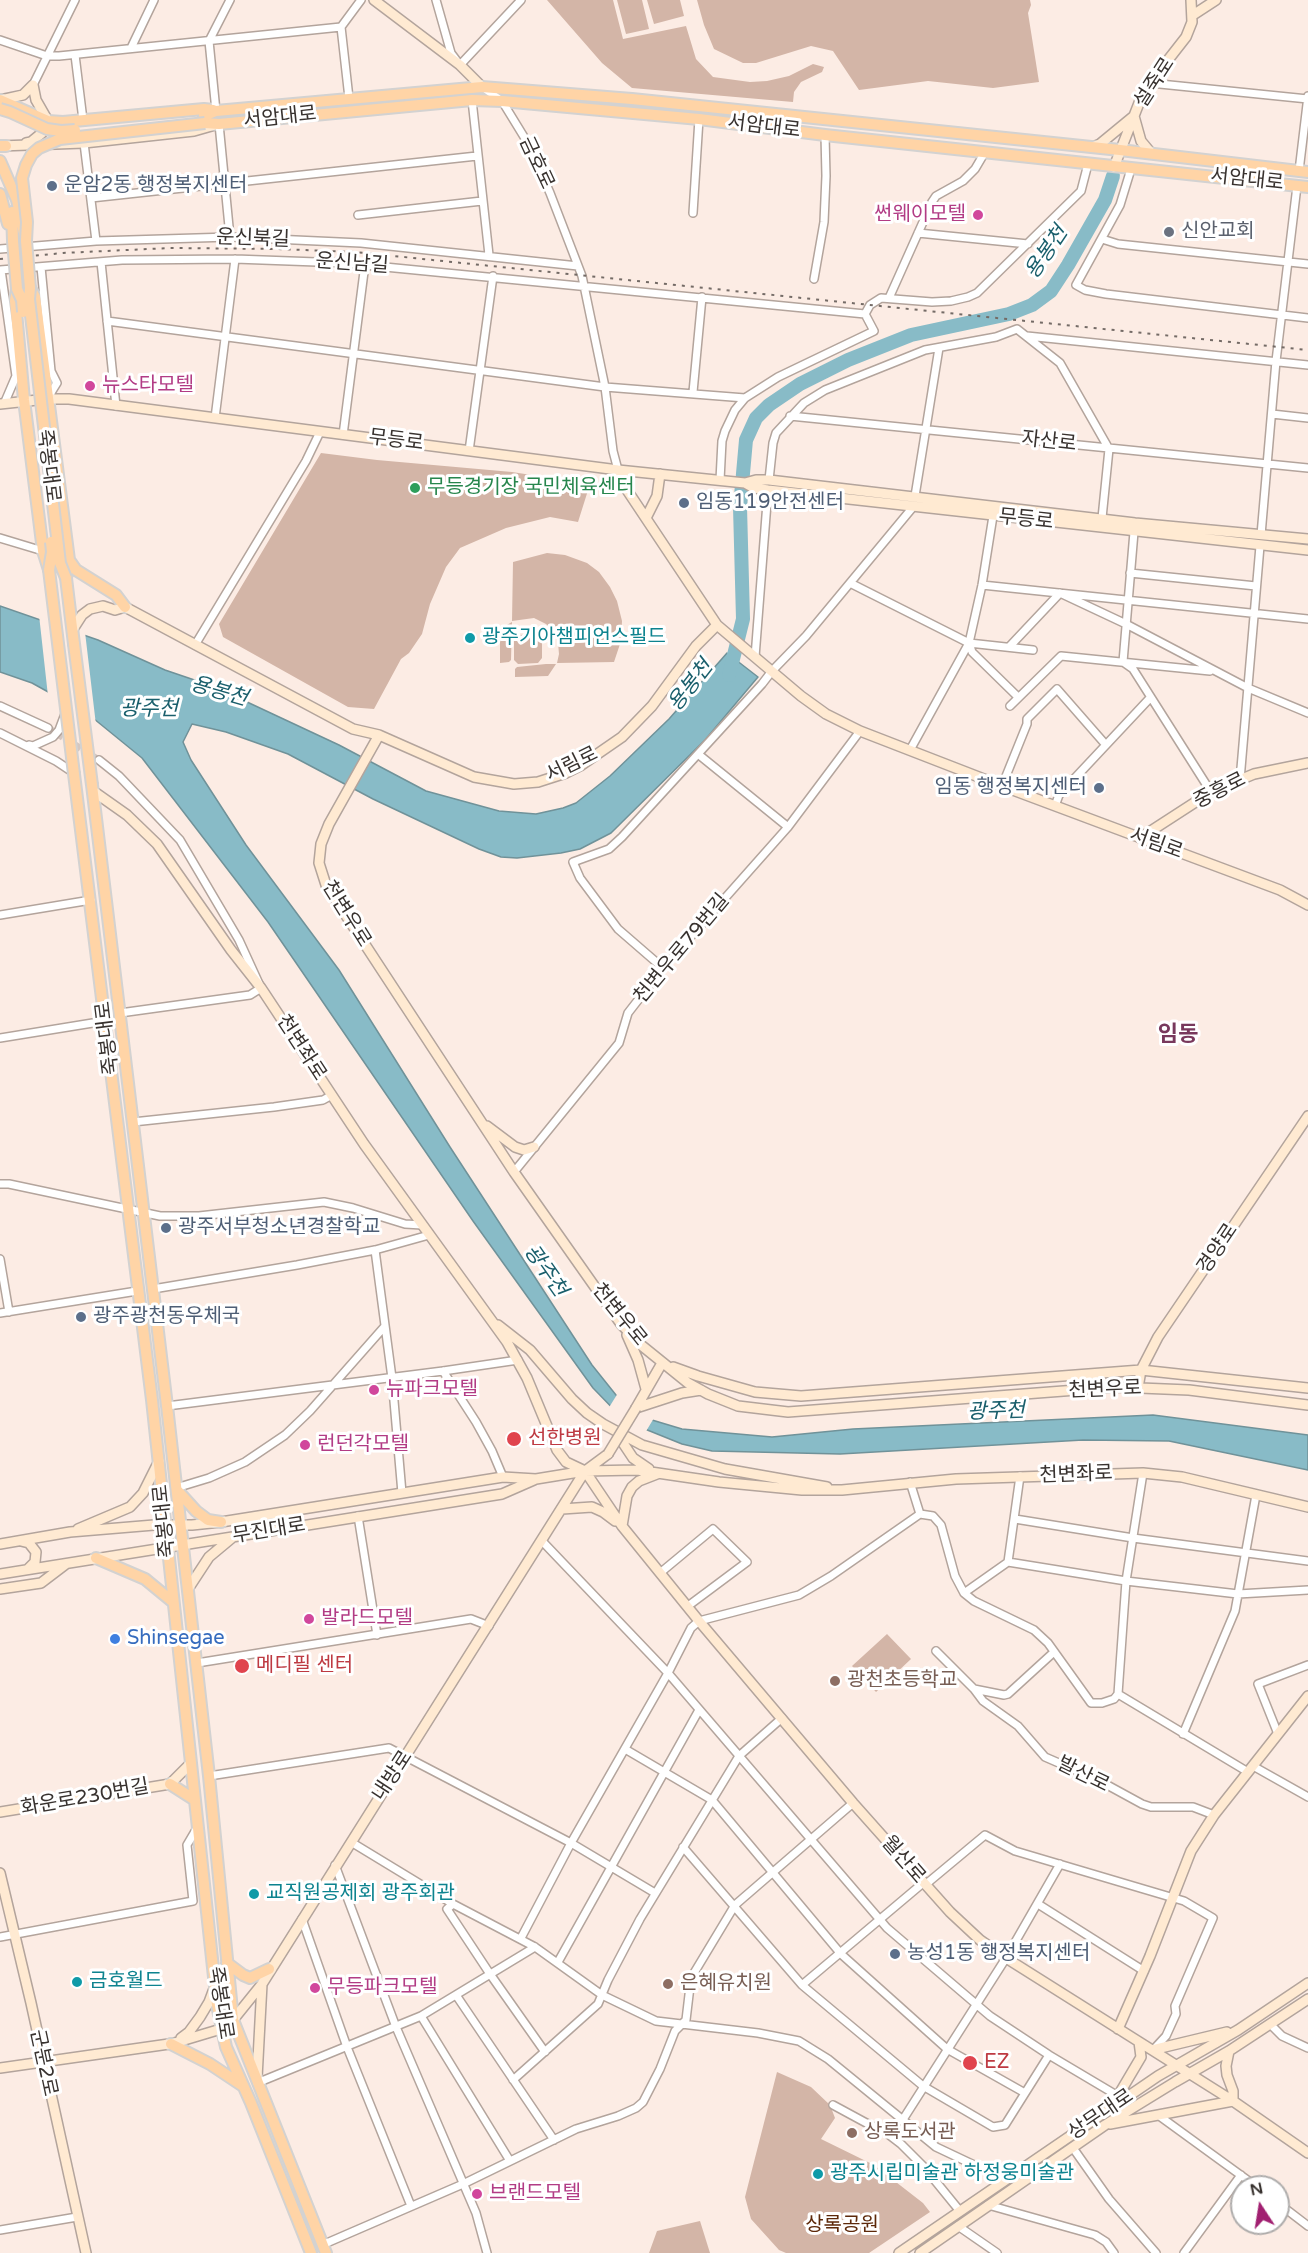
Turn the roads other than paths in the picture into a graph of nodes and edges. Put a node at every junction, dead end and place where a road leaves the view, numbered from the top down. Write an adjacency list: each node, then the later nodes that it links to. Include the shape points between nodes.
1 (75, 0): 16 (street)
2 (154, 0): 14 (street)
3 (230, 0): 13 (street)
4 (361, 0): 11 (street)
5 (374, 0): 17 (street, 금호로)
6 (436, 0): 17 (street, via 451,53)
7 (521, 0): 17 (street)
8 (1191, 0): 10 (street, 설죽로)
9 (1216, 0): 10 (street)
10 (1193, 15): 18 (street, 설죽로, via 1186,37)
11 (341, 27): 13 (street); 21 (street)
12 (0, 40): 16 (street)
13 (209, 41): 14 (street); 26 (street)
14 (131, 48): 15 (street)
15 (75, 55): 16 (street); 29 (street)
16 (46, 57): 19 (street)
17 (460, 65): 20 (street, 금호로)
18 (1150, 83): 22 (street); 27 (street, 설죽로)
19 (33, 85): 25 (street, via 23,95); 31 (street)
20 (482, 87): 21 (main road, 서암대로); 24 (street, 금호로); 36 (main road, 서암대로)
21 (349, 98): 26 (main road, 서암대로)
22 (1308, 98): 45 (street)
23 (472, 100): 24 (main road, 서암대로); 32 (main road, 서암대로); 40 (street)
24 (502, 101): 28 (main road, 서암대로); 68 (street, 금호로, via 536,158)
25 (0, 102): 30 (main road, bridge, via 10,112 47,129 61,131); 31 (main road)
26 (216, 111): 29 (main road); 30 (main road, 서암대로)
27 (1134, 116): 36 (street); 37 (street, 설죽로); 39 (street, via 1141,141)
28 (699, 119): 33 (main road, 서암대로); 52 (street)
29 (83, 120): 31 (main road)
30 (204, 120): 32 (main road, 서암대로); 57 (main road, bridge, via 60,139 39,147 22,178)
31 (48, 121): 35 (street, via 42,134 31,142)
32 (219, 124): 34 (street, 서암대로, via 194,131); 47 (street)
33 (825, 135): 38 (main road, 서암대로); 72 (street, via 824,222)
34 (84, 143): 35 (street, 서암대로); 50 (street)
35 (2, 146)
36 (1096, 147): 37 (main road, 서암대로)
37 (1120, 150): 39 (main road, 서암대로); 43 (street, 설죽로)
38 (986, 152): 42 (main road, 서암대로); 54 (street, via 963,181 936,196)
39 (1151, 153): 45 (main road, 서암대로)
40 (477, 156): 47 (street); 51 (street)
41 (0, 161): 57 (main road, bridge, via 17,200)
42 (1091, 164): 43 (main road, 서암대로); 60 (street, via 1081,191)
43 (1114, 167): 44 (main road, 서암대로)
44 (1129, 169): 48 (main road, 서암대로); 56 (street, via 1120,205)
45 (1304, 171)
46 (0, 175): 59 (main road, via 11,205)
47 (225, 183): 50 (street); 55 (street)
48 (1303, 186): 65 (street)
49 (0, 194): 59 (main road)
50 (91, 198): 58 (street)
51 (482, 201): 53 (street); 62 (street)
52 (693, 213)
53 (358, 215)
54 (918, 233): 60 (street); 77 (street)
55 (230, 237): 58 (street, 운신북길); 62 (street, 운신북길, via 361,243)
56 (1102, 239): 65 (street); 79 (street, via 1076,285 1085,290)
57 (26, 241): 74 (main road, bridge)
58 (96, 241): 61 (street, 운신북길)
59 (13, 242): 75 (main road, bridge)
60 (1028, 244): 77 (street, via 983,289 968,297 932,302)
61 (0, 249)
62 (489, 255): 68 (street, 운신북길)
63 (235, 259): 64 (street, 운신남길); 66 (street, 운신남길); 83 (street)
64 (101, 262): 69 (street, 운신남길); 81 (street)
65 (1288, 262): 67 (street); 79 (street)
66 (365, 264): 71 (street, 운신남길); 85 (street)
67 (1308, 264)
68 (578, 266): 73 (street, 금호로)
69 (41, 267): 70 (street, 운신남길); 92 (street, via 51,371 57,384)
70 (0, 270): 94 (street, via 16,376)
71 (493, 276): 73 (street, 운신남길); 88 (street)
72 (814, 279)
73 (585, 286): 76 (street, 운신남길); 89 (street, 금호로)
74 (30, 288): 92 (main road, via 35,297); 126 (main road, 죽봉대로, bridge, via 38,388 60,563)
75 (17, 289): 93 (main road); 124 (main road, 죽봉대로, bridge, via 22,300 52,552)
76 (702, 297): 78 (street, 운신남길); 90 (street)
77 (889, 298): 78 (street, via 870,305)
78 (865, 314): 91 (street, via 874,331 778,377)
79 (1282, 315): 80 (street); 86 (street)
80 (1308, 318)
81 (107, 321): 83 (street); 95 (street)
82 (1027, 336): 84 (street, via 1017,329); 86 (street); 103 (street, via 1060,363)
83 (225, 338): 85 (street); 98 (street)
84 (939, 348): 97 (street, via 897,360 825,390); 100 (street)
85 (353, 354): 88 (street); 102 (street)
86 (1276, 361): 87 (street); 96 (street)
87 (1308, 365)
88 (480, 371): 89 (street); 104 (street)
89 (605, 387): 90 (street); 107 (street, 금호로)
90 (693, 392): 91 (street)
91 (745, 398): 109 (street, via 725,431)
92 (47, 399): 93 (street, 무등로); 95 (street, 무등로); 123 (main road)
93 (24, 400): 94 (street, 무등로); 122 (main road)
94 (2, 404)
95 (116, 406): 98 (street, 무등로)
96 (1272, 414): 99 (street); 105 (street)
97 (790, 416): 100 (street, 자산로); 110 (street, via 776,433)
98 (215, 418): 101 (street, 무등로)
99 (1308, 418)
100 (926, 430): 103 (street, 자산로); 111 (street)
101 (320, 432): 102 (street, 무등로); 139 (street)
102 (342, 435): 104 (street, 무등로)
103 (1109, 449): 105 (street, 자산로); 115 (street)
104 (469, 451): 107 (street, 무등로)
105 (1266, 464): 106 (street, 자산로); 117 (street)
106 (1308, 468)
107 (618, 470): 108 (street, 무등로); 114 (street, 서림로)
108 (660, 474): 109 (street, 무등로); 114 (street, via 657,496)
109 (720, 480): 110 (street, 무등로, via 754,488)
110 (766, 485): 111 (street, 무등로); 112 (street, 무등로); 142 (street)
111 (915, 496): 115 (street, 무등로)
112 (914, 507): 113 (street, 무등로); 127 (street)
113 (993, 516): 116 (street, 무등로); 128 (street)
114 (646, 518): 136 (street, 서림로)
115 (1102, 518): 117 (street, 무등로)
116 (1134, 532): 120 (street, 무등로); 125 (street)
117 (1261, 535): 119 (street, 무등로)
118 (0, 538): 122 (street)
119 (1308, 539)
120 (1260, 546): 121 (street, 무등로); 129 (street)
121 (1308, 550)
122 (43, 551): 124 (main road)
123 (69, 560): 126 (main road); 132 (main road, via 76,570 116,595)
124 (49, 570): 152 (main road, 죽봉대로, bridge)
125 (1130, 573): 129 (street); 131 (street)
126 (66, 578): 137 (main road, 죽봉대로)
127 (850, 583): 138 (street); 144 (street)
128 (982, 585): 130 (street); 138 (street)
129 (1256, 586): 133 (street)
130 (1060, 593): 131 (street); 135 (street); 140 (street)
131 (1128, 600): 133 (street); 135 (street)
132 (124, 607): 137 (street, via 90,609); 139 (street)
133 (1254, 613): 134 (street); 146 (street)
134 (1308, 619)
135 (1126, 624): 143 (street); 145 (street)
136 (719, 626): 142 (street, 서림로); 156 (street, 서림로, via 696,646 628,732 580,766 554,777 528,784 487,781)
137 (73, 628): 166 (main road, 죽봉대로, bridge)
138 (969, 643): 140 (street); 147 (street, via 972,652); 159 (street)
139 (195, 645): 156 (street, via 353,729)
140 (1010, 646): 141 (street)
141 (1033, 650)
142 (755, 657): 144 (street, 서림로)
143 (1123, 662): 145 (street); 147 (street, via 1061,656); 148 (street, via 1133,669)
144 (772, 671): 154 (street, 서림로, via 826,714); 160 (street)
145 (1215, 671): 146 (street)
146 (1248, 688): 151 (street); 164 (street)
147 (1018, 697): 150 (street)
148 (1150, 698): 158 (street); 167 (street)
149 (0, 706): 153 (street)
150 (1010, 706)
151 (1308, 712)
152 (65, 713): 157 (street, via 53,737); 163 (main road, 죽봉대로, bridge)
153 (48, 728)
154 (860, 730): 159 (street, 서림로); 169 (street, 천변우로79번길)
155 (0, 733): 157 (street)
156 (379, 735): 182 (street, 천변우로, via 321,844 321,874)
157 (26, 745): 163 (street)
158 (1106, 745): 165 (street, via 1057,689 1027,719); 168 (street, via 1059,795)
159 (910, 750): 165 (street, 서림로)
160 (698, 754): 169 (street); 174 (street, via 616,843 573,862 580,878 618,929)
161 (99, 760): 175 (street, via 180,840 239,940)
162 (1308, 763): 164 (street, 중흥로)
163 (74, 774): 171 (main road, 죽봉대로)
164 (1240, 780): 167 (street, 중흥로)
165 (1002, 786): 168 (street, 서림로)
166 (93, 788): 175 (street, 천변좌로, via 157,844); 176 (main road, 죽봉대로)
167 (1211, 792): 170 (street, 중흥로)
168 (1054, 806): 170 (street, 서림로)
169 (788, 827): 174 (street, 천변우로79번길)
170 (1140, 838): 172 (street, 서림로, via 1269,886)
171 (91, 900): 173 (street); 177 (main road, 죽봉대로)
172 (1308, 905)
173 (0, 915)
174 (663, 968): 183 (street, 천변우로79번길, via 627,1013 619,1043)
175 (261, 988): 176 (street, via 250,995); 179 (street, 천변좌로)
176 (120, 1012): 181 (main road, 죽봉대로)
177 (105, 1021): 178 (street); 186 (main road, 죽봉대로)
178 (0, 1038)
179 (332, 1095): 181 (street, via 310,1102); 188 (street, 천변좌로)
180 (1308, 1116): 201 (street, 경양로, via 1158,1337)
181 (133, 1122): 187 (main road, 죽봉대로)
182 (481, 1122): 183 (street, via 515,1147); 184 (street, 천변우로)
183 (534, 1147): 184 (street, 천변우로79번길)
184 (514, 1172): 197 (street, 천변우로)
185 (0, 1184): 186 (street)
186 (129, 1209): 187 (street); 193 (main road, 죽봉대로)
187 (144, 1213): 188 (street, via 181,1217 324,1203); 192 (main road, 죽봉대로)
188 (422, 1225): 189 (street, 천변좌로)
189 (429, 1235): 190 (street); 196 (street, 천변좌로)
190 (375, 1250): 192 (street); 198 (street)
191 (0, 1259): 194 (street)
192 (153, 1289): 210 (main road, 죽봉대로)
193 (137, 1292): 194 (street); 213 (main road, 죽봉대로)
194 (9, 1312): 195 (street)
195 (0, 1313)
196 (491, 1320): 199 (street, 천변좌로); 222 (street, 천변좌로, via 530,1350 587,1413 642,1445 725,1469)
197 (621, 1324): 200 (street, 천변우로); 207 (street, via 632,1343)
198 (385, 1326): 203 (street); 204 (street)
199 (518, 1360): 202 (street); 214 (street, 천변좌로, via 557,1450 567,1462)
200 (662, 1363): 201 (street, 천변우로, via 755,1392 801,1396); 207 (street); 208 (street, 천변우로)
201 (1141, 1370): 205 (street, 경양로); 206 (street, 천변우로)
202 (443, 1371): 203 (street); 218 (street, via 477,1422)
203 (392, 1378): 204 (street); 223 (street)
204 (331, 1386): 210 (street); 221 (street, via 301,1420 263,1451 224,1472)
205 (1138, 1388): 208 (street, 천변우로, via 788,1412 738,1406); 209 (street, 천변우로, via 1189,1390)
206 (1308, 1388)
207 (646, 1389): 211 (street)
208 (701, 1390): 211 (street)
209 (1308, 1405)
210 (167, 1406): 221 (main road, 죽봉대로)
211 (636, 1407): 212 (street, bridge)
212 (619, 1437): 214 (street, 무진대로, bridge, via 608,1454); 215 (street, via 639,1464)
213 (159, 1461): 231 (main road, 죽봉대로); 234 (street, via 143,1493 130,1507)
214 (585, 1471): 215 (street, 천변좌로); 219 (street, 무진대로); 226 (street, 내방로); 233 (street, 월산로)
215 (660, 1473): 222 (street, 천변좌로, via 774,1488); 233 (street, via 632,1487)
216 (1143, 1473): 217 (street, 천변좌로); 224 (street, 천변좌로, via 1182,1477); 236 (street)
217 (1020, 1476): 220 (street, 천변좌로); 229 (street)
218 (503, 1477): 219 (street, 무진대로); 223 (street, 무진대로)
219 (536, 1479): 228 (street, 무진대로, via 502,1494)
220 (910, 1482): 222 (street, 천변좌로); 227 (street)
221 (176, 1488): 230 (main road, via 196,1511 208,1520); 232 (main road, 죽봉대로)
222 (842, 1490)
223 (402, 1493): 230 (street, 무진대로)
224 (1256, 1495): 225 (street, 천변좌로); 242 (street)
225 (1308, 1507)
226 (562, 1509): 233 (street, via 592,1507); 238 (street, 내방로)
227 (920, 1514): 254 (street, via 933,1516 941,1525 955,1576); 258 (street, via 799,1595)
228 (358, 1516): 235 (street, 무진대로); 260 (street)
229 (1014, 1519): 236 (street); 245 (street)
230 (221, 1522): 232 (street, 무진대로)
231 (165, 1525): 232 (street, 무진대로); 234 (street, 무진대로); 241 (main road, 죽봉대로)
232 (180, 1526): 240 (main road, 죽봉대로)
233 (622, 1526): 248 (street, 월산로)
234 (70, 1532): 237 (street, 무진대로)
235 (233, 1537): 240 (street, 무진대로); 252 (street, via 209,1557)
236 (1133, 1538): 242 (street); 250 (street)
237 (21, 1541): 239 (street, 무진대로); 247 (street, via 29,1543 36,1552 35,1562)
238 (542, 1541): 259 (street, 내방로); 265 (street)
239 (0, 1544)
240 (182, 1545): 241 (street, 무진대로); 252 (main road, 죽봉대로)
241 (168, 1547): 243 (street, 무진대로); 256 (main road, 죽봉대로)
242 (1244, 1553): 244 (street); 255 (street)
243 (96, 1558): 246 (street, 무진대로); 256 (main road, via 145,1579)
244 (1308, 1561)
245 (1008, 1562): 250 (street); 254 (street)
246 (67, 1563): 247 (street, 무진대로); 251 (street, via 41,1582)
247 (26, 1570): 249 (street, 무진대로)
248 (660, 1573): 257 (street, 월산로); 257 (street, via 713,1529 747,1562)
249 (0, 1575)
250 (1126, 1581): 255 (street); 267 (street)
251 (0, 1589)
252 (188, 1589): 263 (main road, 죽봉대로)
253 (1308, 1590): 255 (street)
254 (964, 1593): 262 (street, via 1035,1630)
255 (1238, 1594): 271 (street)
256 (173, 1602): 276 (main road, 죽봉대로)
257 (688, 1606): 258 (street, 월산로)
258 (699, 1621): 265 (street, via 691,1628); 270 (street, 월산로)
259 (489, 1626): 260 (street, via 471,1619); 274 (street, 내방로)
260 (377, 1635): 263 (street)
261 (936, 1651): 266 (street, 발산로)
262 (1054, 1652): 266 (street, via 1008,1694); 267 (street, via 1091,1703 1102,1703)
263 (197, 1663): 279 (main road, 죽봉대로)
264 (1308, 1665): 272 (street, via 1258,1684)
265 (668, 1673): 269 (street); 273 (street)
266 (974, 1689): 286 (street, 발산로, via 983,1701 1018,1726 1045,1757 1142,1804 1193,1807)
267 (1118, 1694): 271 (street)
268 (1308, 1696): 272 (street)
269 (699, 1710): 275 (street); 278 (street)
270 (782, 1718): 275 (street); 284 (street, 월산로)
271 (1183, 1734): 277 (street)
272 (1278, 1734): 277 (street)
273 (625, 1749): 278 (street); 290 (street)
274 (406, 1755): 279 (street, via 389,1748); 289 (street, 내방로); 290 (street)
275 (739, 1756): 283 (street); 288 (street)
276 (190, 1764): 280 (street); 282 (main road, 죽봉대로)
277 (1250, 1769): 281 (street); 286 (street)
278 (663, 1772): 283 (street); 294 (street)
279 (209, 1776): 314 (main road, 죽봉대로)
280 (170, 1784): 282 (main road); 285 (street, 화운로230번길)
281 (1308, 1797)
282 (195, 1800): 287 (main road, 죽봉대로)
283 (711, 1800): 291 (street); 295 (street)
284 (853, 1803): 288 (street); 297 (street, 월산로)
285 (0, 1812)
286 (1214, 1815): 299 (street, via 1191,1851)
287 (198, 1826): 300 (street, via 187,1845); 304 (main road, 죽봉대로)
288 (810, 1839): 295 (street); 306 (street)
289 (351, 1842): 293 (street, 내방로); 301 (street)
290 (571, 1843): 294 (street); 309 (street)
291 (683, 1847): 298 (street); 303 (street)
292 (1060, 1864): 297 (street, via 1015,1851 985,1835); 299 (street); 302 (street)
293 (335, 1865): 305 (street, 내방로); 330 (street)
294 (610, 1867): 298 (street); 313 (street)
295 (772, 1872): 303 (street); 311 (street)
296 (0, 1873): 307 (street, 군분2로)
297 (924, 1884): 306 (street); 312 (street, 월산로, via 966,1928)
298 (655, 1893): 323 (street)
299 (1174, 1899): 316 (street); 339 (street, via 1213,1918 1166,2036)
300 (193, 1900): 304 (street); 307 (street)
301 (453, 1904): 309 (street); 317 (street, via 447,1908)
302 (1038, 1904): 312 (street); 316 (street)
303 (735, 1905): 321 (street); 329 (street, via 691,1978 686,2020)
304 (208, 1911): 319 (main road, 죽봉대로)
305 (302, 1919): 315 (street, 내방로); 336 (street)
306 (880, 1921): 311 (street); 325 (street)
307 (15, 1935): 308 (street); 343 (street, 군분2로)
308 (0, 1937)
309 (521, 1938): 310 (street)
310 (536, 1947): 313 (street); 317 (street)
311 (841, 1954): 321 (street); 338 (street)
312 (1006, 1958): 325 (street); 331 (street, 월산로)
313 (558, 1962): 323 (street)
314 (227, 1963): 315 (main road, via 250,1978); 328 (main road, 죽봉대로)
315 (269, 1969): 320 (street, 내방로)
316 (1144, 1971): 331 (street)
317 (490, 1974): 322 (street); 341 (street)
318 (1308, 1983): 332 (street, 상무대로)
319 (215, 1984): 333 (main road, 죽봉대로); 335 (street, via 209,2002 189,2032)
320 (262, 1984): 328 (street, 내방로); 348 (street)
321 (802, 1985): 349 (street)
322 (456, 1995): 326 (street); 347 (street)
323 (602, 1995): 329 (street, via 656,2021); 341 (street, via 598,2004)
324 (1308, 1999): 327 (street, 상무대로)
325 (975, 2005): 338 (street); 342 (street)
326 (421, 2016): 330 (street); 364 (street)
327 (1270, 2024): 337 (street, via 1282,2036); 340 (street, 상무대로)
328 (235, 2025): 333 (street); 348 (main road, 죽봉대로)
329 (680, 2025): 359 (street, via 758,2032 799,2041); 361 (street, via 643,2102 618,2116)
330 (396, 2027): 336 (street); 367 (street)
331 (1118, 2029): 334 (street, 월산로)
332 (1238, 2030): 339 (street); 344 (street, 상무대로)
333 (221, 2031): 335 (street); 350 (main road, 죽봉대로)
334 (1139, 2042): 339 (street, 월산로); 352 (street, via 1141,2057)
335 (171, 2044): 343 (street); 350 (main road)
336 (347, 2047): 348 (street); 370 (street)
337 (1308, 2048)
338 (947, 2049): 349 (street); 351 (street)
339 (1152, 2050): 344 (street, 월산로)
340 (1229, 2051): 346 (street, 상무대로); 353 (street, via 1226,2066)
341 (545, 2052): 347 (street)
342 (1049, 2055): 351 (street); 352 (street)
343 (43, 2062): 345 (street); 373 (street, 군분2로)
344 (1176, 2066): 346 (street, 월산로); 356 (street, 상무대로)
345 (0, 2068)
346 (1189, 2074): 353 (street, 월산로); 360 (street, 상무대로)
347 (513, 2079): 361 (street)
348 (257, 2083): 357 (main road, 죽봉대로)
349 (923, 2086): 351 (street, via 993,2127 1005,2125); 359 (street)
350 (244, 2087): 354 (main road, 죽봉대로)
351 (1025, 2093)
352 (1119, 2096): 356 (street)
353 (1233, 2101): 358 (street); 363 (street, 월산로)
354 (251, 2103): 357 (main road, via 256,2097); 380 (main road, 죽봉대로)
355 (833, 2105): 371 (street, via 902,2144)
356 (1111, 2108): 366 (street, 상무대로)
357 (269, 2113): 377 (main road, 죽봉대로)
358 (1158, 2115): 360 (street); 365 (street)
359 (902, 2121): 366 (street, via 945,2153 991,2173)
360 (1105, 2126): 362 (street, 상무대로)
361 (554, 2140): 364 (street)
362 (1073, 2148): 369 (street, 상무대로); 378 (street)
363 (1307, 2151)
364 (510, 2162): 367 (street)
365 (1241, 2175)
366 (1001, 2182): 371 (street, 상무대로)
367 (463, 2184): 370 (street); 381 (street, via 482,2227)
368 (1230, 2191): 386 (street)
369 (988, 2205): 374 (street, 상무대로); 385 (street, via 1095,2235)
370 (411, 2206): 377 (street)
371 (959, 2210): 382 (street, 상무대로)
372 (1290, 2212): 375 (street)
373 (77, 2217): 376 (street); 379 (street, 군분2로)
374 (958, 2226): 383 (street, 상무대로); 384 (street)
375 (1308, 2226)
376 (0, 2230)
377 (324, 2249)
378 (1151, 2251)
379 (86, 2253)
380 (311, 2253)
381 (487, 2253)
382 (898, 2253)
383 (920, 2253)
384 (997, 2253)
385 (1114, 2253)
386 (1184, 2253)

